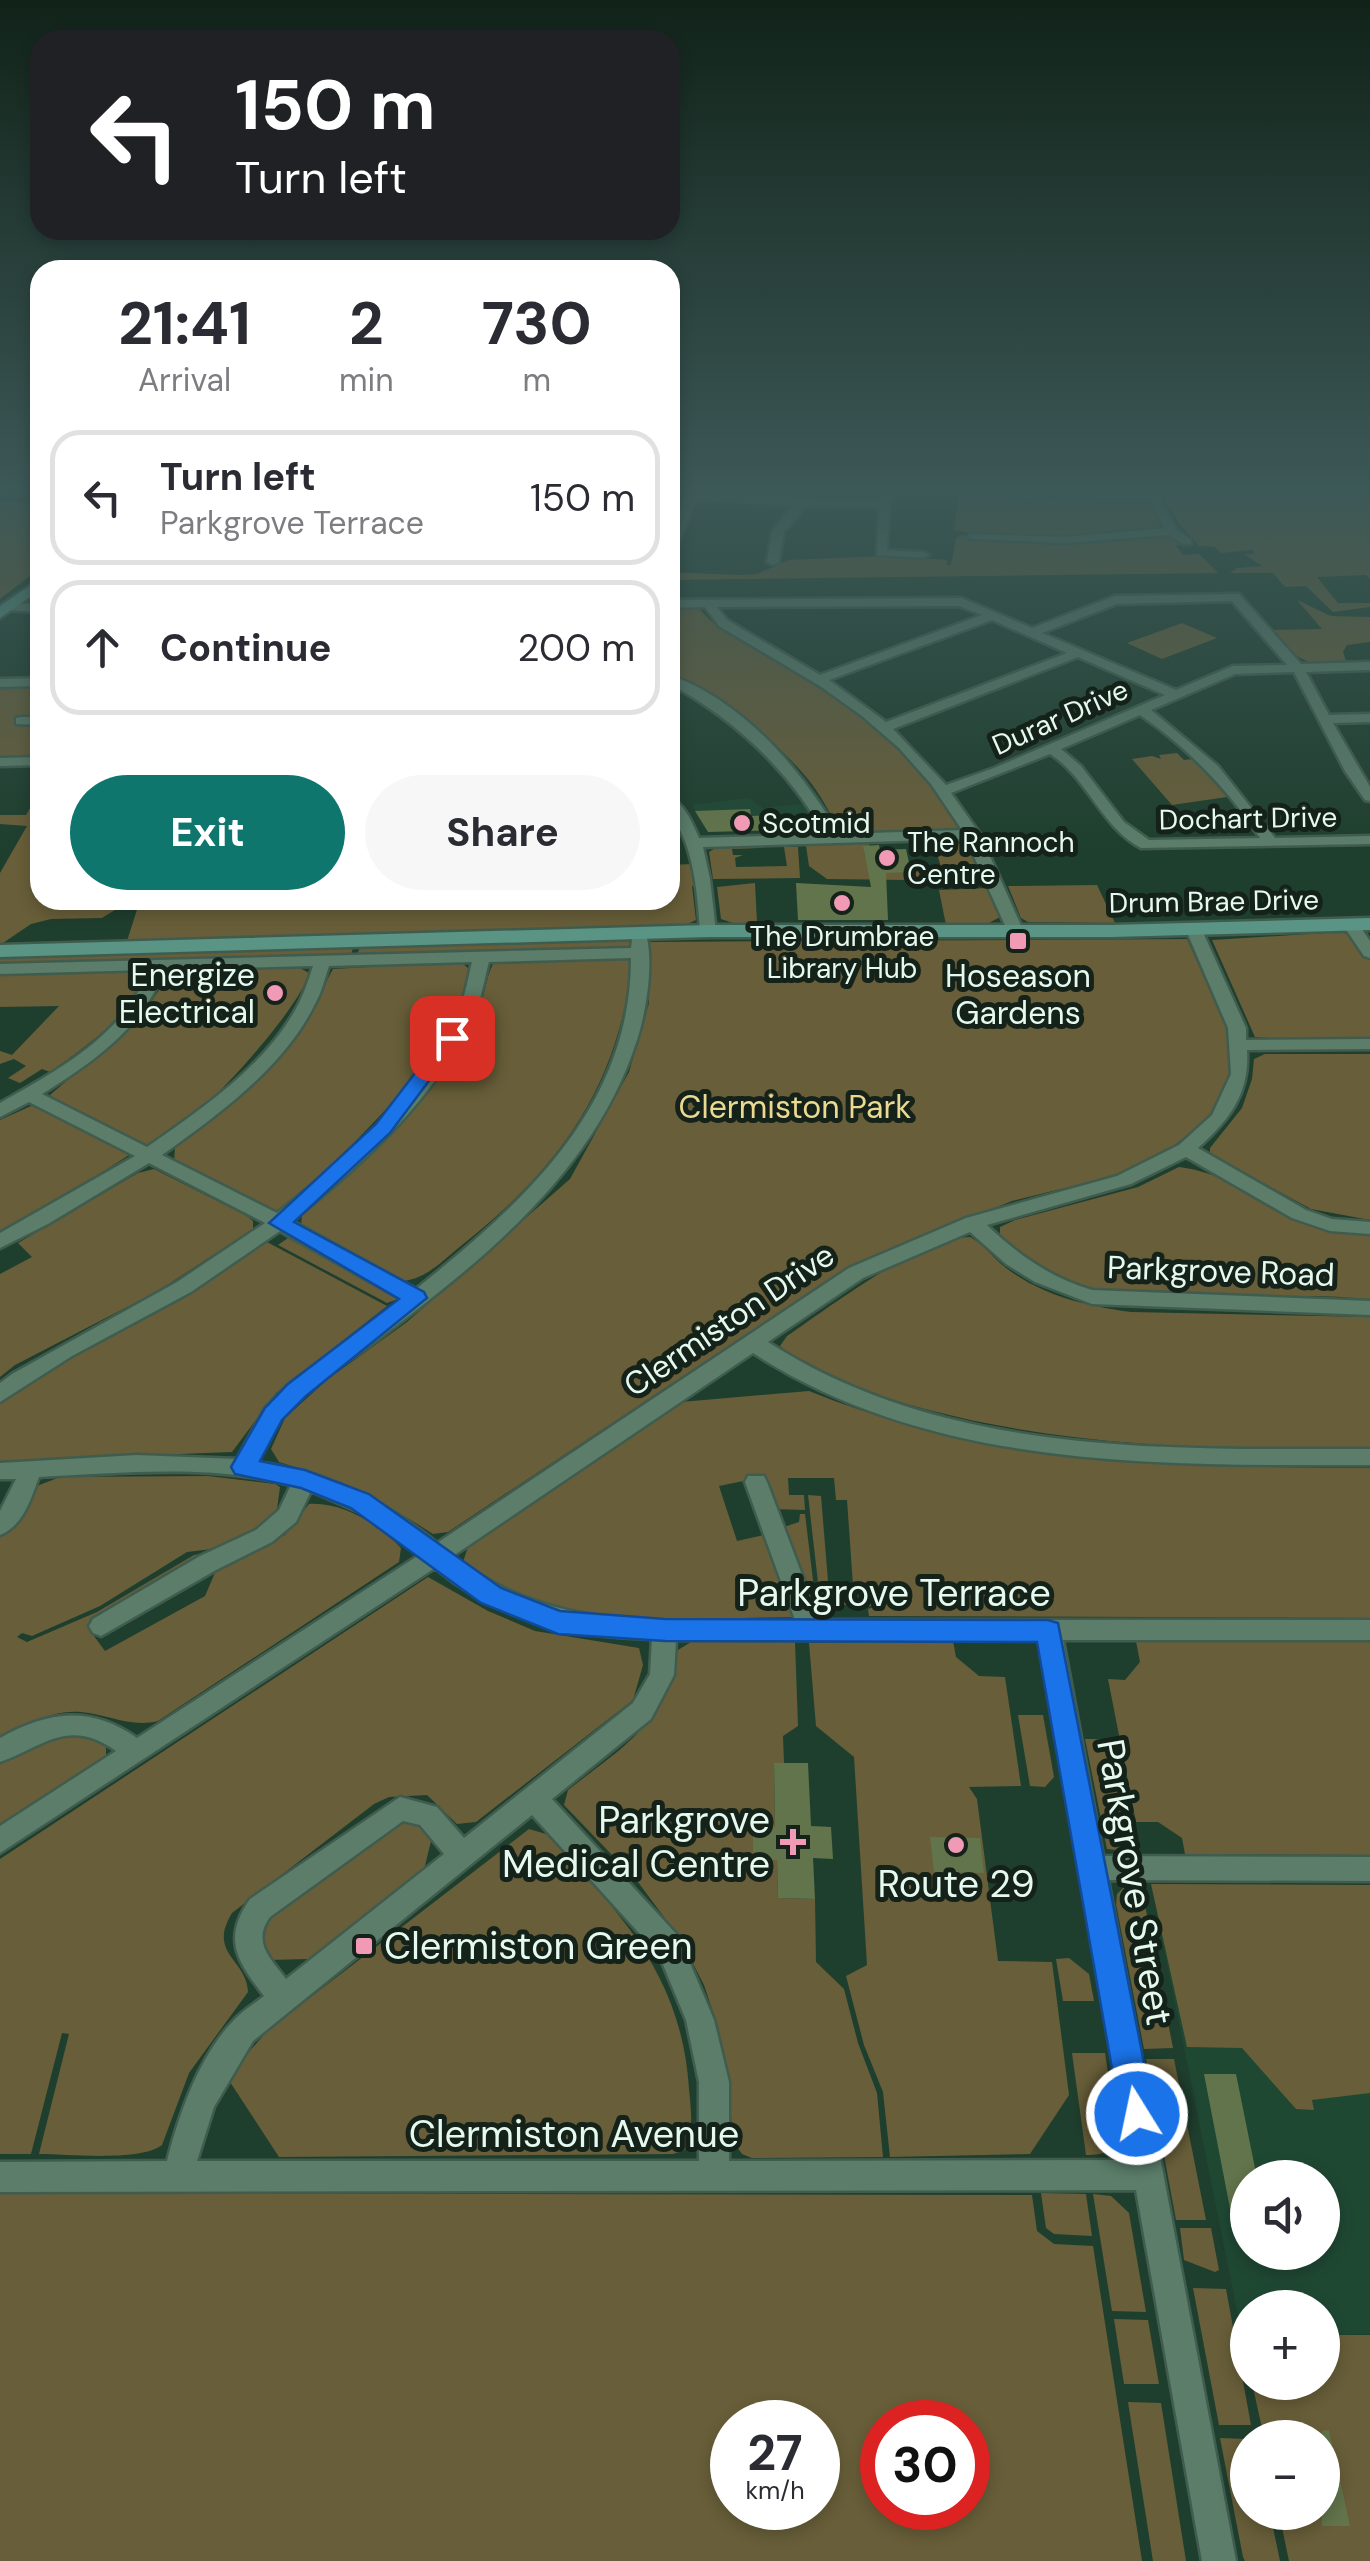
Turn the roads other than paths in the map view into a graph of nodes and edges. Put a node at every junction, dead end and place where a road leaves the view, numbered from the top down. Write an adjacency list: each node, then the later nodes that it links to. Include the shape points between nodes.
1 (711, 607): 12 (street, via 722,623)
2 (966, 607): 7 (street)
3 (1099, 607): 8 (street)
4 (1243, 607): 10 (street)
5 (30, 609): 6 (street)
6 (4, 610)
7 (994, 615): 8 (street); 12 (street)
8 (1035, 632): 9 (street)
9 (1080, 652): 16 (street); 22 (street)
10 (1296, 666): 11 (street, Durar Drive); 16 (street, Durar Drive, via 1233,670); 19 (street)
11 (1370, 666)
12 (823, 678): 22 (street)
13 (0, 682): 14 (street)
14 (30, 682)
15 (680, 685): 32 (street, via 779,758)
16 (1174, 694): 17 (street, Durar Drive)
17 (1140, 708): 23 (street, Durar Drive); 35 (street, via 1224,778)
18 (1370, 718): 19 (street)
19 (1325, 719): 26 (street)
20 (21, 721): 21 (street)
21 (30, 721)
22 (886, 726): 28 (street)
23 (1049, 748): 28 (street, Durar Drive); 35 (street, Dochart Drive, via 1136,841 1162,847)
24 (0, 762): 25 (street)
25 (30, 762)
26 (1352, 771): 27 (street); 29 (street)
27 (1370, 771)
28 (945, 790): 31 (street)
29 (1370, 797)
30 (680, 818): 34 (street)
31 (973, 834): 32 (street); 39 (street)
32 (834, 839): 34 (street)
33 (1370, 840): 35 (street, Dochart Drive)
34 (694, 843): 38 (street)
35 (1271, 843)
36 (1360, 924): 37 (street, Drum Brae Drive); 42 (street, Drum Brae Drive)
37 (1194, 930): 39 (street, Drum Brae Drive); 48 (street, Clermiston Drive)
38 (708, 932): 39 (street, Drum Brae Drive); 40 (street, Drum Brae Drive)
39 (1016, 932)
40 (639, 944): 41 (street, Drum Brae Drive); 43 (street, Drum Brae Drive); 57 (street, via 635,1023 575,1152)
41 (0, 951)
42 (1370, 953)
43 (482, 957): 44 (street, Drum Brae Drive); 53 (street, via 465,1015 408,1100)
44 (323, 961): 45 (street, Drum Brae Drive); 52 (street, via 308,1003 271,1051)
45 (158, 965): 46 (street, Drum Brae Drive); 49 (street, via 149,992 130,1016)
46 (0, 969)
47 (1370, 1044): 48 (street)
48 (1240, 1045): 51 (street, Clermiston Drive, via 1240,1074 1220,1118)
49 (30, 1095): 50 (street); 52 (street)
50 (0, 1111)
51 (1186, 1149): 54 (street, Clermiston Drive, via 1124,1180); 55 (street, via 1299,1214)
52 (148, 1156): 53 (street); 56 (street)
53 (280, 1223): 57 (street); 60 (street)
54 (973, 1224): 58 (street, Parkgrove Road, via 1035,1277 1092,1297); 59 (street, Clermiston Drive, via 856,1273)
55 (1370, 1228)
56 (0, 1240)
57 (416, 1298): 62 (street, via 297,1390 273,1414)
58 (1370, 1308)
59 (755, 1344): 61 (street, via 844,1395 986,1434 1127,1453); 68 (street, Clermiston Drive)
60 (0, 1394)
61 (1370, 1457)
62 (244, 1467): 63 (street, Parkgrove Terrace); 65 (street, Parkgrove Terrace)
63 (31, 1470): 64 (street, Parkgrove Terrace); 67 (street, via 16,1508)
64 (0, 1471)
65 (305, 1480): 68 (street, Parkgrove Terrace, via 360,1501); 69 (street, via 288,1516 264,1536)
66 (756, 1482): 70 (street)
67 (0, 1526)
68 (436, 1556): 71 (street, Parkgrove Terrace, via 491,1596 534,1615 580,1626); 75 (street, Clermiston Drive)
69 (101, 1626)
70 (810, 1629): 71 (street, Parkgrove Terrace); 73 (street, Parkgrove Terrace)
71 (665, 1630): 76 (street, via 662,1675 642,1712)
72 (1370, 1630): 73 (street, Parkgrove Terrace)
73 (1048, 1631): 79 (street, Parkgrove Street)
74 (0, 1751): 75 (street, via 31,1732 71,1723 112,1732)
75 (136, 1752): 77 (street, Clermiston Drive)
76 (536, 1800): 78 (street); 82 (street, via 668,1946 700,2020 714,2082)
77 (0, 1842)
78 (462, 1856): 81 (street); 81 (street, via 428,1815 400,1809 260,1908 244,1935)
79 (1092, 1868): 80 (street); 83 (street, Parkgrove Street)
80 (1370, 1869)
81 (282, 1997): 84 (street, via 243,2031 214,2071 191,2122)
82 (714, 2173): 83 (street, Clermiston Avenue); 84 (street, Clermiston Avenue)
83 (1148, 2175): 86 (street, Parkgrove Street)
84 (179, 2176): 85 (street, Clermiston Avenue)
85 (0, 2177)
86 (1219, 2561)

